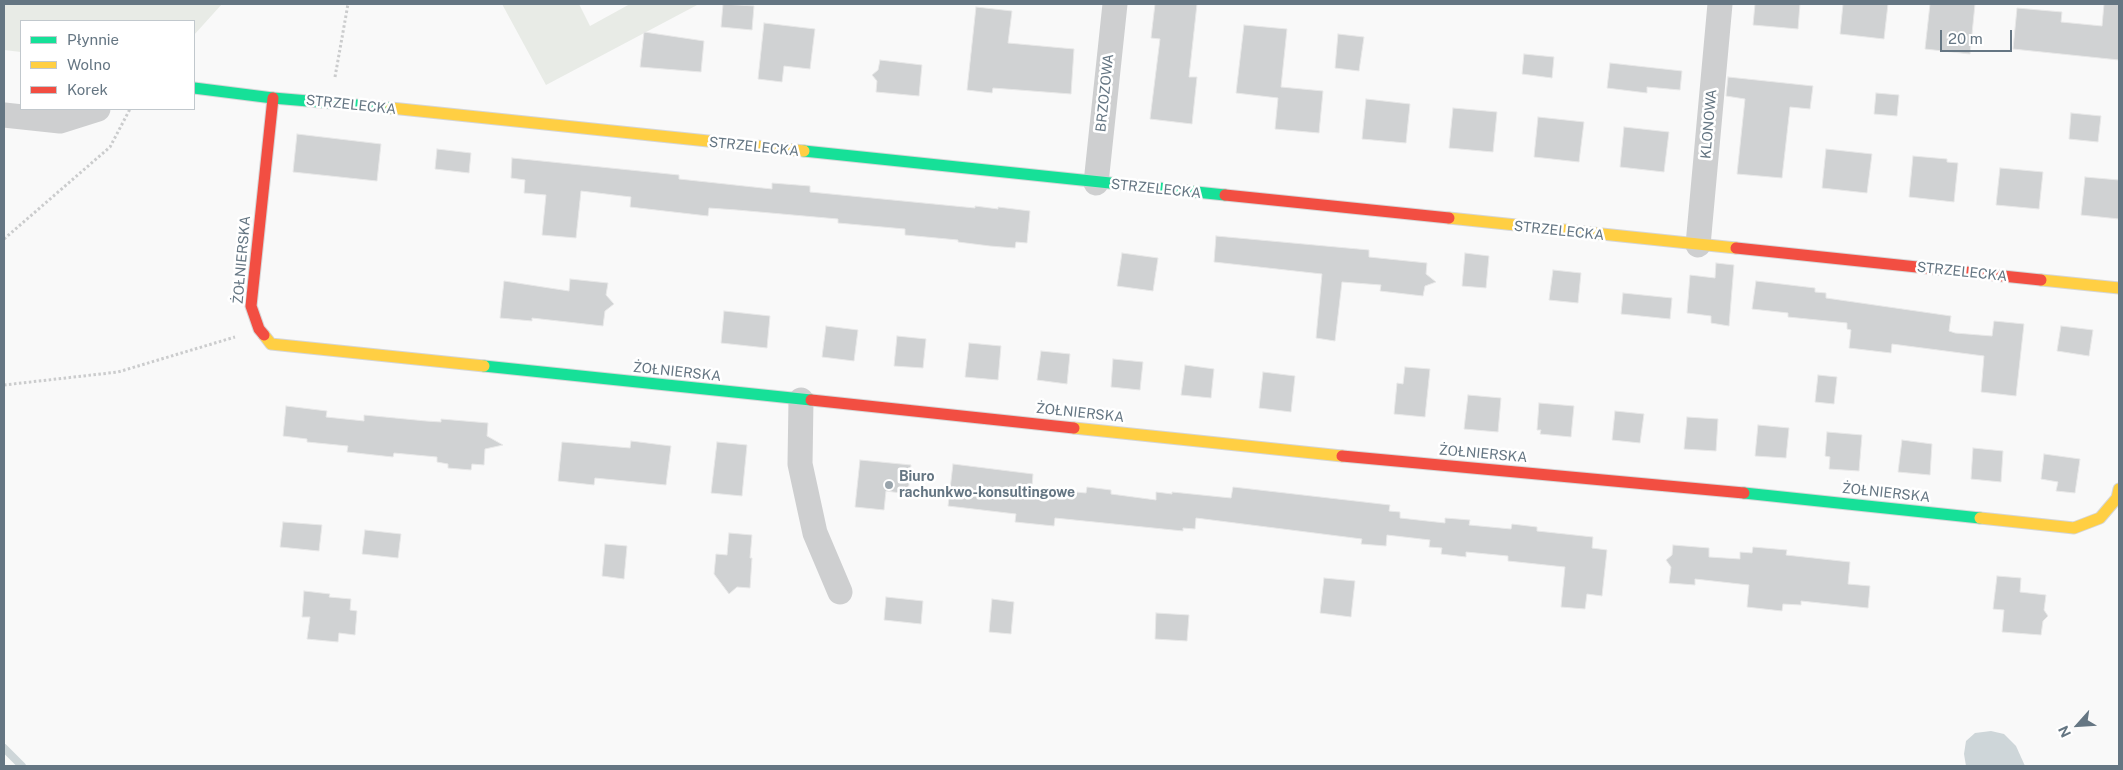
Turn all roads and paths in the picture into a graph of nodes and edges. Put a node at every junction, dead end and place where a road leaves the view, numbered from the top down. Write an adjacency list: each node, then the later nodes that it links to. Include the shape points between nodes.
1 (348, 4): 6 (path)
2 (1115, 4): 10 (street, BRZOZOWA)
3 (1720, 4): 12 (street, KLONOWA)
4 (195, 88): 5 (street, STRZELECKA)
5 (273, 98): 6 (street, STRZELECKA); 14 (street, ŻOŁNIERSKA, via 251,306)
6 (330, 102): 10 (street, STRZELECKA)
7 (95, 110): 9 (street, via 60,121)
8 (129, 110): 11 (path, via 110,147)
9 (4, 115)
10 (1096, 183): 12 (street, STRZELECKA)
11 (4, 239)
12 (1698, 245): 13 (street, STRZELECKA)
13 (2119, 288)
14 (259, 329): 15 (path, via 118,372); 16 (street, ŻOŁNIERSKA, via 271,344)
15 (4, 385)
16 (801, 400): 17 (street, ŻOŁNIERSKA, via 2074,528 2100,518 2117,498); 18 (street, via 800,464 815,533)
17 (2119, 489)
18 (840, 592)

